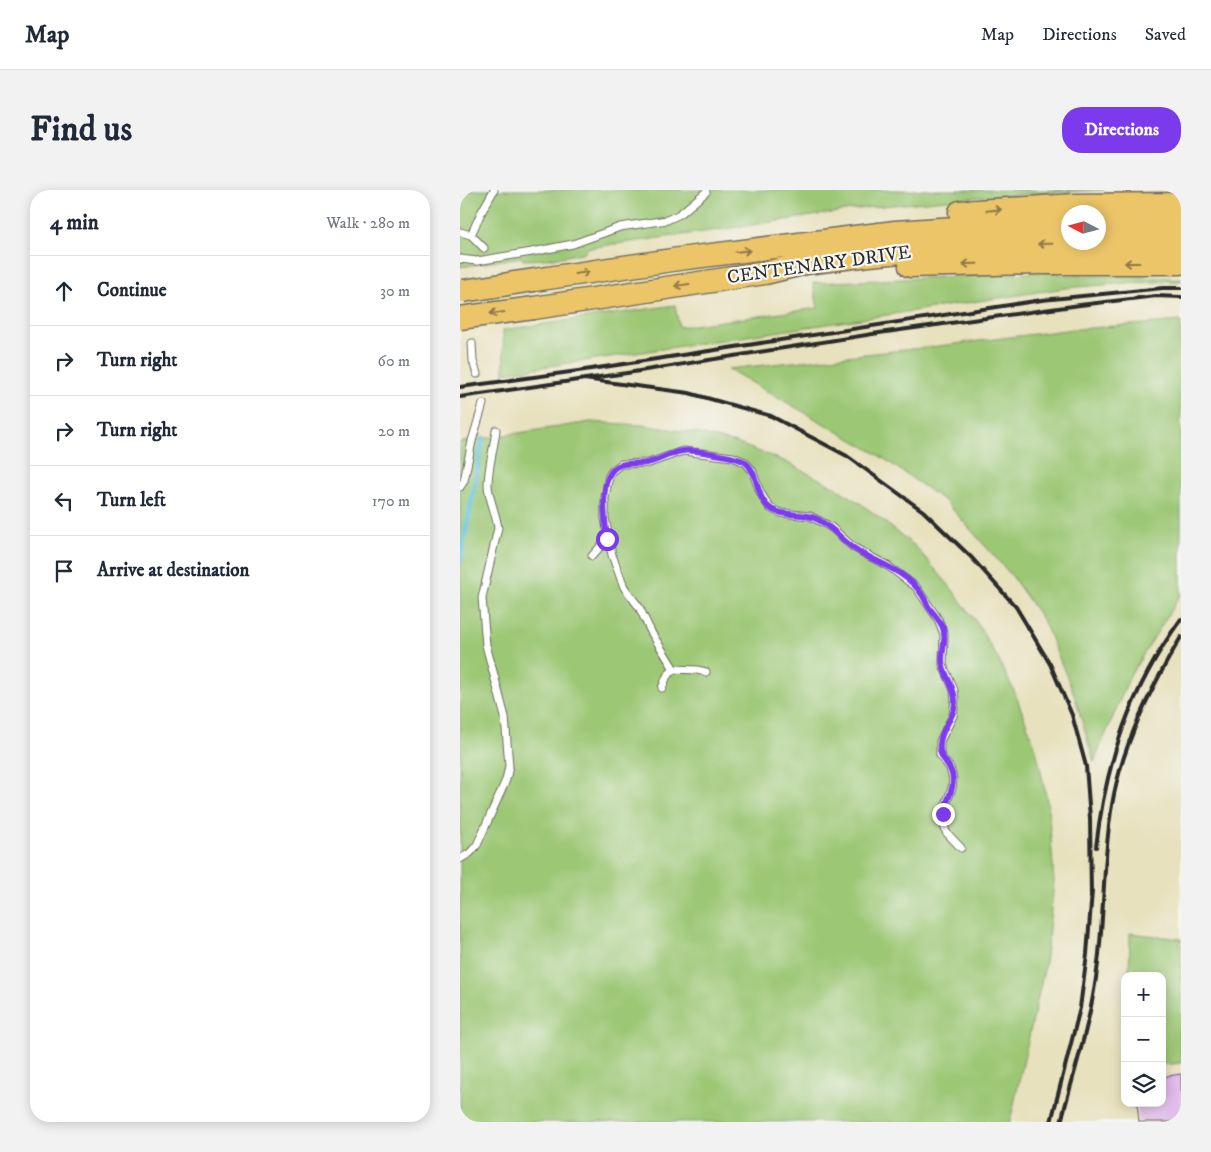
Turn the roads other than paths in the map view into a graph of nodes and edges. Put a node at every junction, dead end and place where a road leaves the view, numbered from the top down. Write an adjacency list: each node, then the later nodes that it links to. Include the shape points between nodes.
1 (494, 190): 8 (lane)
2 (706, 192): 11 (lane, bridge, via 680,214 667,220 620,227 573,244 532,252 477,261)
3 (1181, 204): 10 (highway, one-way to 3, via 807,231 900,218 1076,204)
4 (1061, 223): 10 (highway, CENTENARY DRIVE, via 895,232)
5 (1106, 224): 7 (highway, CENTENARY DRIVE)
6 (460, 232): 8 (lane)
7 (1172, 234): 13 (highway, CENTENARY DRIVE, one-way to 13, via 869,255 806,263)
8 (471, 235): 9 (lane)
9 (484, 248)
10 (772, 248): 14 (highway, CENTENARY DRIVE, one-way to 10, bridge)
11 (460, 260)
12 (1181, 263): 13 (highway, one-way to 13, via 946,264 805,275)
13 (765, 273): 15 (highway, CENTENARY DRIVE, one-way to 15, bridge)
14 (461, 291)
15 (460, 318)
16 (472, 343): 17 (lane)
17 (477, 374)
18 (483, 404): 20 (lane)
19 (496, 430): 27 (lane, via 488,477 498,528 482,598 486,645 505,717 509,766 506,780 477,844)
20 (460, 487)
21 (607, 539): 22 (lane); 23 (lane, via 624,587); 26 (lane, via 605,497 612,471 621,464 648,463 688,450 745,462 770,508 817,519 853,547 912,584 921,592 944,634 942,665 955,699 953,716 940,741 940,755 953,778 943,821 946,832)
22 (592, 556)
23 (674, 669): 24 (lane); 25 (lane)
24 (706, 672)
25 (662, 688)
26 (962, 848)
27 (460, 859)

